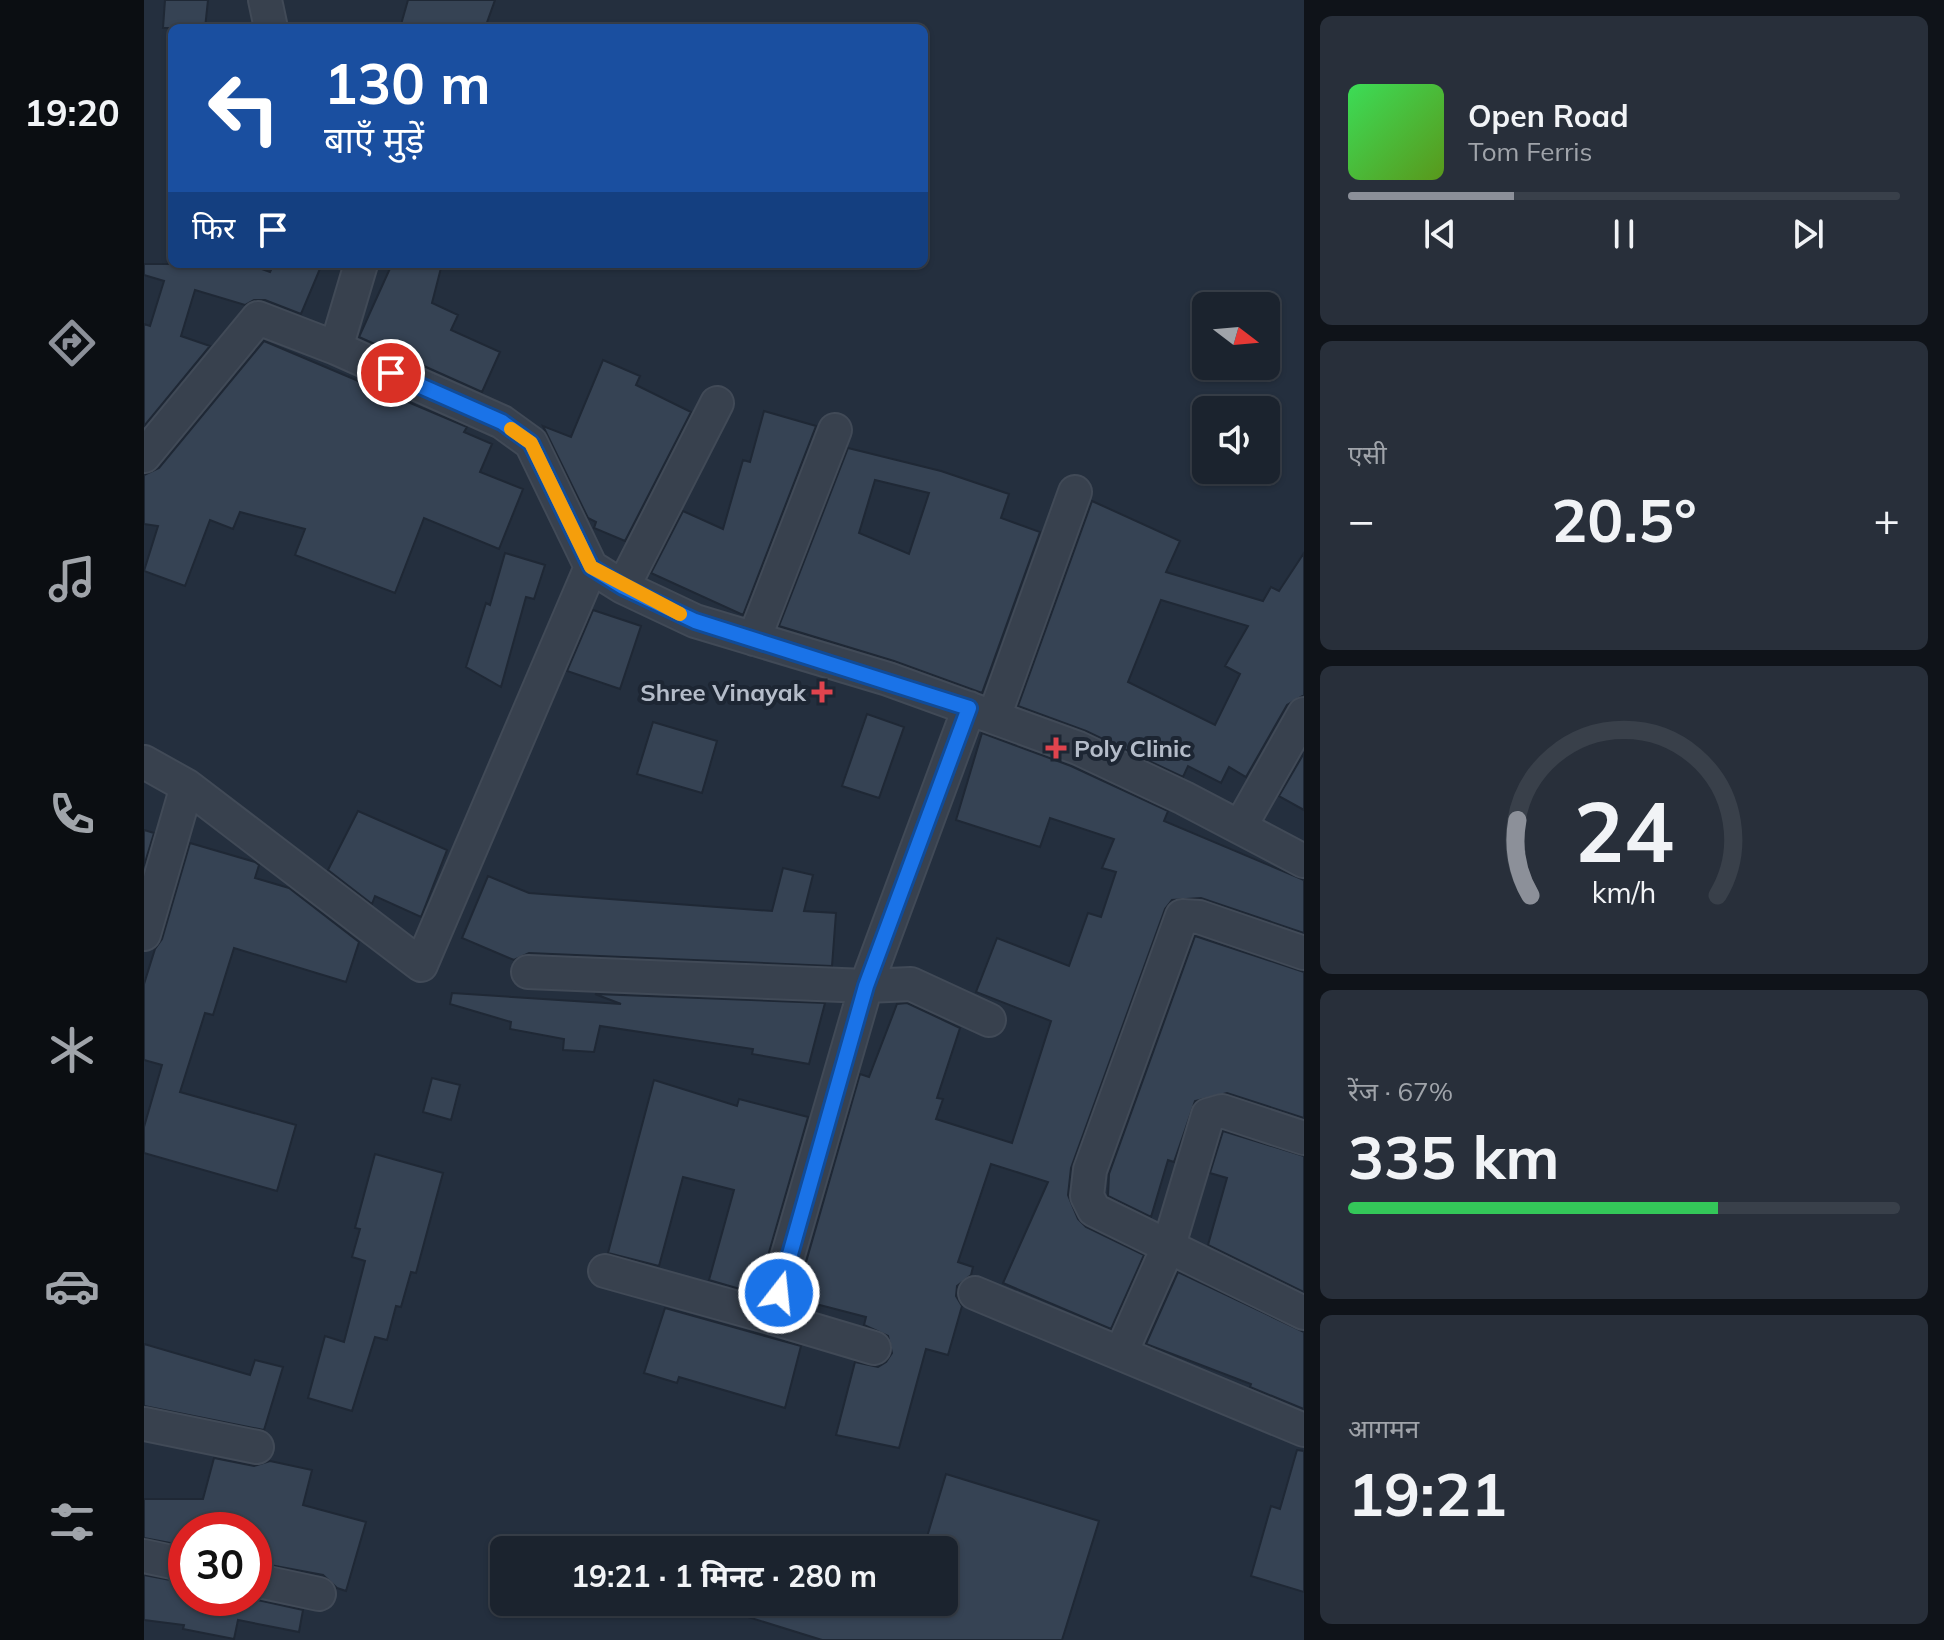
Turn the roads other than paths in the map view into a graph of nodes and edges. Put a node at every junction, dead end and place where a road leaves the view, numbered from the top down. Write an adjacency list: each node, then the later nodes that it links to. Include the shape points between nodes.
1 (265, 0): 2 (street)
2 (270, 24)
3 (360, 268): 4 (street)
4 (336, 348): 7 (street, via 258,318); 9 (street, via 502,422 531,443)
5 (717, 403): 10 (street)
6 (835, 430): 11 (street)
7 (144, 456)
8 (1075, 492): 12 (street)
9 (591, 567): 10 (street); 15 (street, via 421,965)
10 (623, 587): 11 (street, via 695,621)
11 (754, 639): 12 (street)
12 (982, 712): 16 (street, via 1078,748); 21 (street)
13 (1304, 714): 16 (street)
14 (144, 762): 15 (street)
15 (187, 786): 18 (street)
16 (1240, 827): 17 (street)
17 (1304, 861)
18 (144, 934)
19 (1304, 953): 24 (street, via 1199,917 1182,916 1174,933 1090,1170 1087,1196 1094,1210)
20 (528, 972): 21 (street)
21 (866, 986): 22 (street, via 911,984); 28 (street)
22 (989, 1020)
23 (1304, 1138): 24 (street, via 1222,1111 1208,1115)
24 (1169, 1245): 27 (street); 30 (street)
25 (605, 1271): 28 (street)
26 (975, 1293): 30 (street)
27 (1304, 1313)
28 (770, 1317): 29 (street)
29 (874, 1348)
30 (1121, 1353): 32 (street)
31 (144, 1424): 33 (street)
32 (1304, 1430)
33 (257, 1447)
34 (144, 1556): 35 (street)
35 (168, 1561)
36 (272, 1584): 37 (street)
37 (319, 1594)

